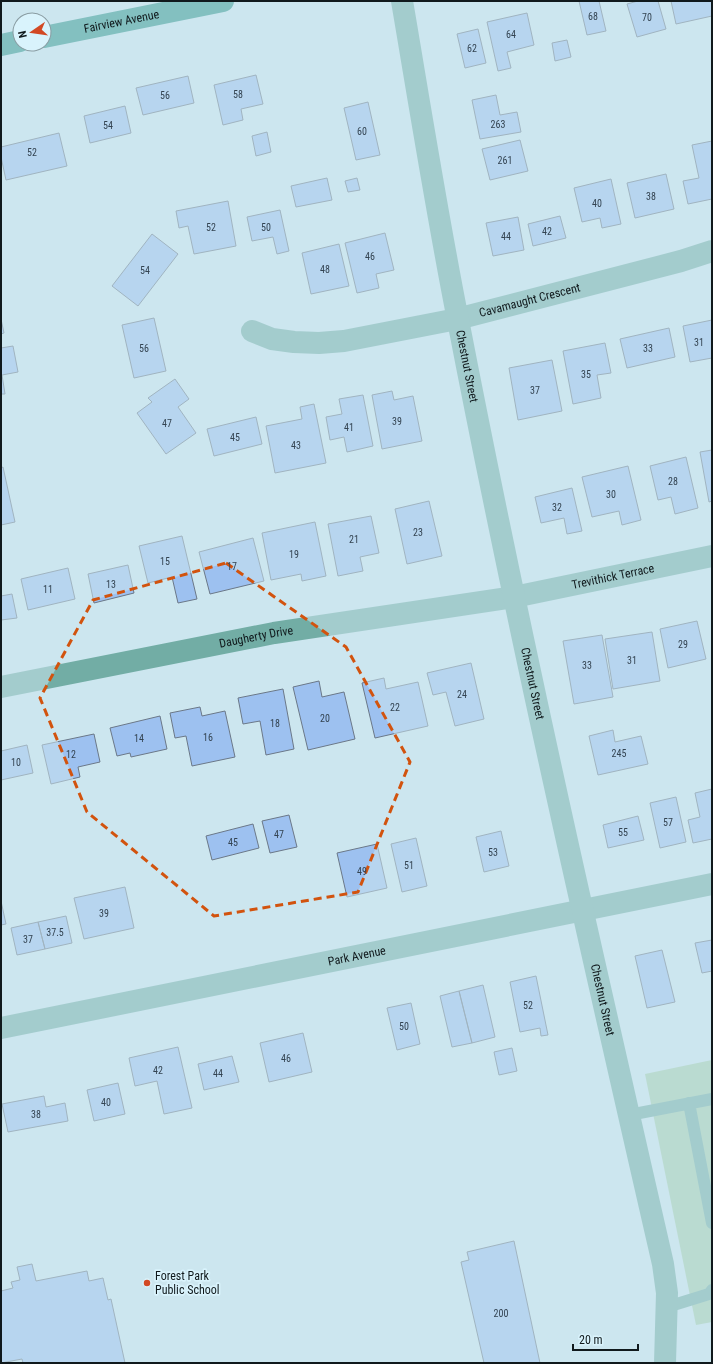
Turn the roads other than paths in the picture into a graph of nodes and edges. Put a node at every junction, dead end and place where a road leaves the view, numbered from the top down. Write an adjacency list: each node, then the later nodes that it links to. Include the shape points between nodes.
1 (223, 1): 3 (main road, Fairview Avenue)
2 (402, 1): 7 (street, Chestnut Street)
3 (52, 35)
4 (12, 43): 5 (main road)
5 (1, 45)
6 (712, 251): 7 (street, Cavamaught Crescent)
7 (458, 319): 8 (street, Cavamaught Crescent, via 344,341 319,343 272,339); 10 (street, Chestnut Street)
8 (252, 331)
9 (712, 556): 10 (street, Trevithick Terrace)
10 (514, 597): 11 (street, Daugherty Drive, via 274,633); 13 (street, Chestnut Street)
11 (1, 687)
12 (712, 884): 13 (street, Park Avenue)
13 (582, 910): 14 (street, Park Avenue); 17 (street, Chestnut Street)
14 (1, 1028)
15 (712, 1099): 16 (lane)
16 (689, 1104): 17 (lane); 18 (lane)
17 (629, 1115): 20 (street, Chestnut Street, via 663,1264)
18 (712, 1223)
19 (712, 1290): 20 (lane, via 709,1294)
20 (667, 1307): 21 (street, Chestnut Street)
21 (665, 1363)

